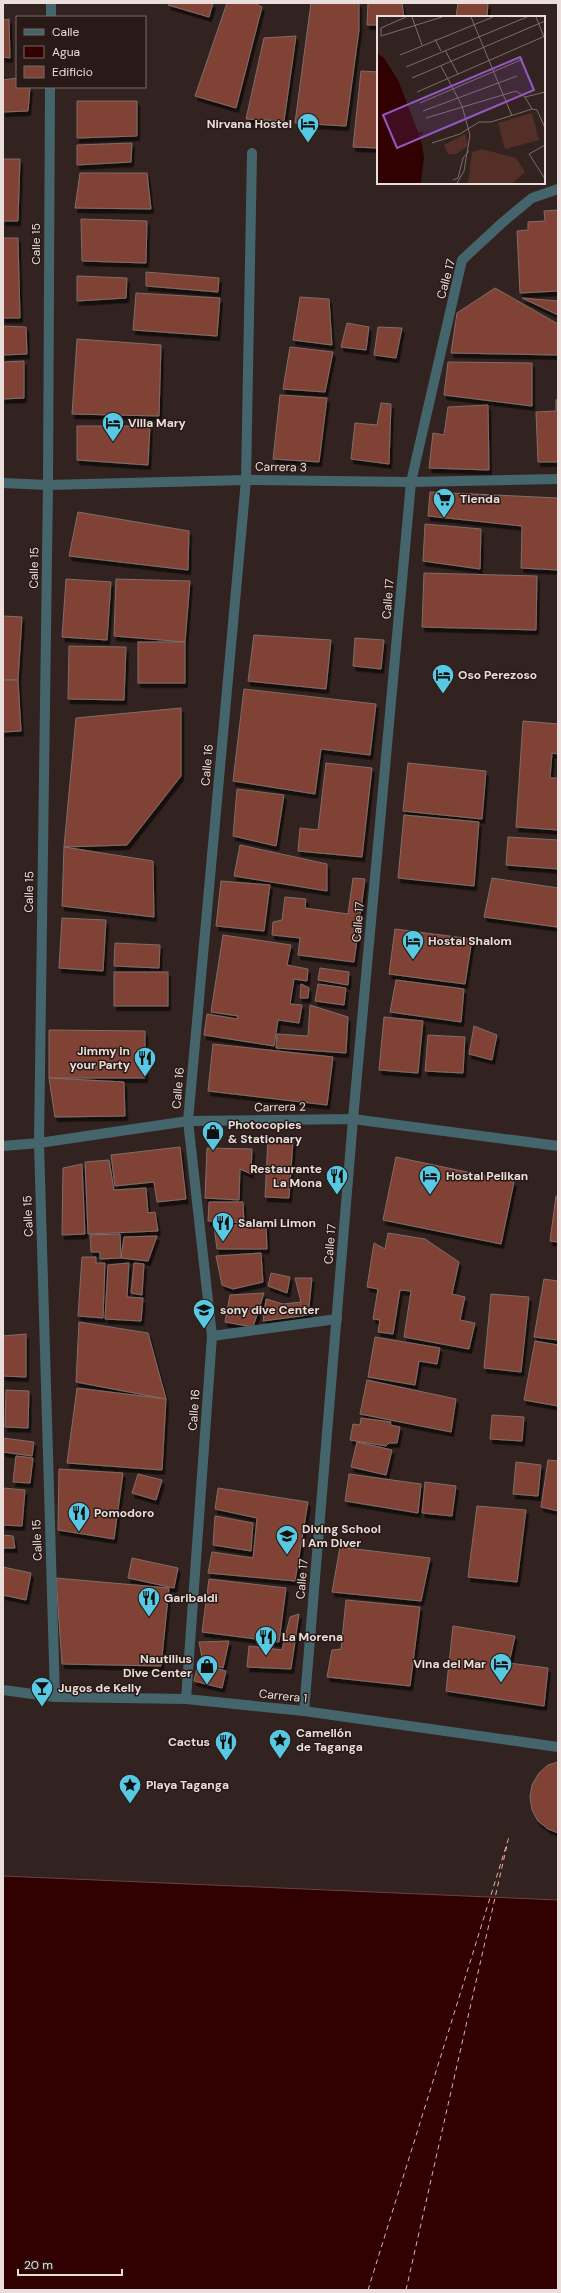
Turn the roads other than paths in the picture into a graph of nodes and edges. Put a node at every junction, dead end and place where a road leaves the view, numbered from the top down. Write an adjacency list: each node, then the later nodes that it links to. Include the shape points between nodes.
1 (51, 3): 2 (street)
2 (51, 16)
3 (50, 88): 10 (street, Calle 15)
4 (252, 153): 7 (street, Calle 16)
5 (558, 189): 8 (street, Calle 17, via 532,198 462,260)
6 (558, 479): 8 (street, Carrera 3)
7 (246, 480): 8 (street, Carrera 3); 10 (street, Carrera 3); 12 (street, Calle 16)
8 (412, 482): 11 (street, Calle 17)
9 (3, 483): 10 (street, Carrera 3)
10 (48, 485): 13 (street, Calle 15)
11 (353, 1119): 12 (street, Carrera 2); 15 (street, Carrera 2); 16 (street, Calle 17)
12 (188, 1121): 13 (street, Carrera 2); 17 (street, Calle 16)
13 (38, 1143): 14 (street, Carrera 2); 19 (street, Calle 15)
14 (3, 1146)
15 (558, 1146)
16 (337, 1319): 17 (street); 21 (street, Calle 17)
17 (212, 1336): 20 (street, Calle 16)
18 (3, 1690): 19 (street, Carrera 1)
19 (55, 1697): 20 (street, Carrera 1)
20 (186, 1698): 21 (street, Carrera 1)
21 (304, 1711): 22 (street, Carrera 1)
22 (558, 1747)

